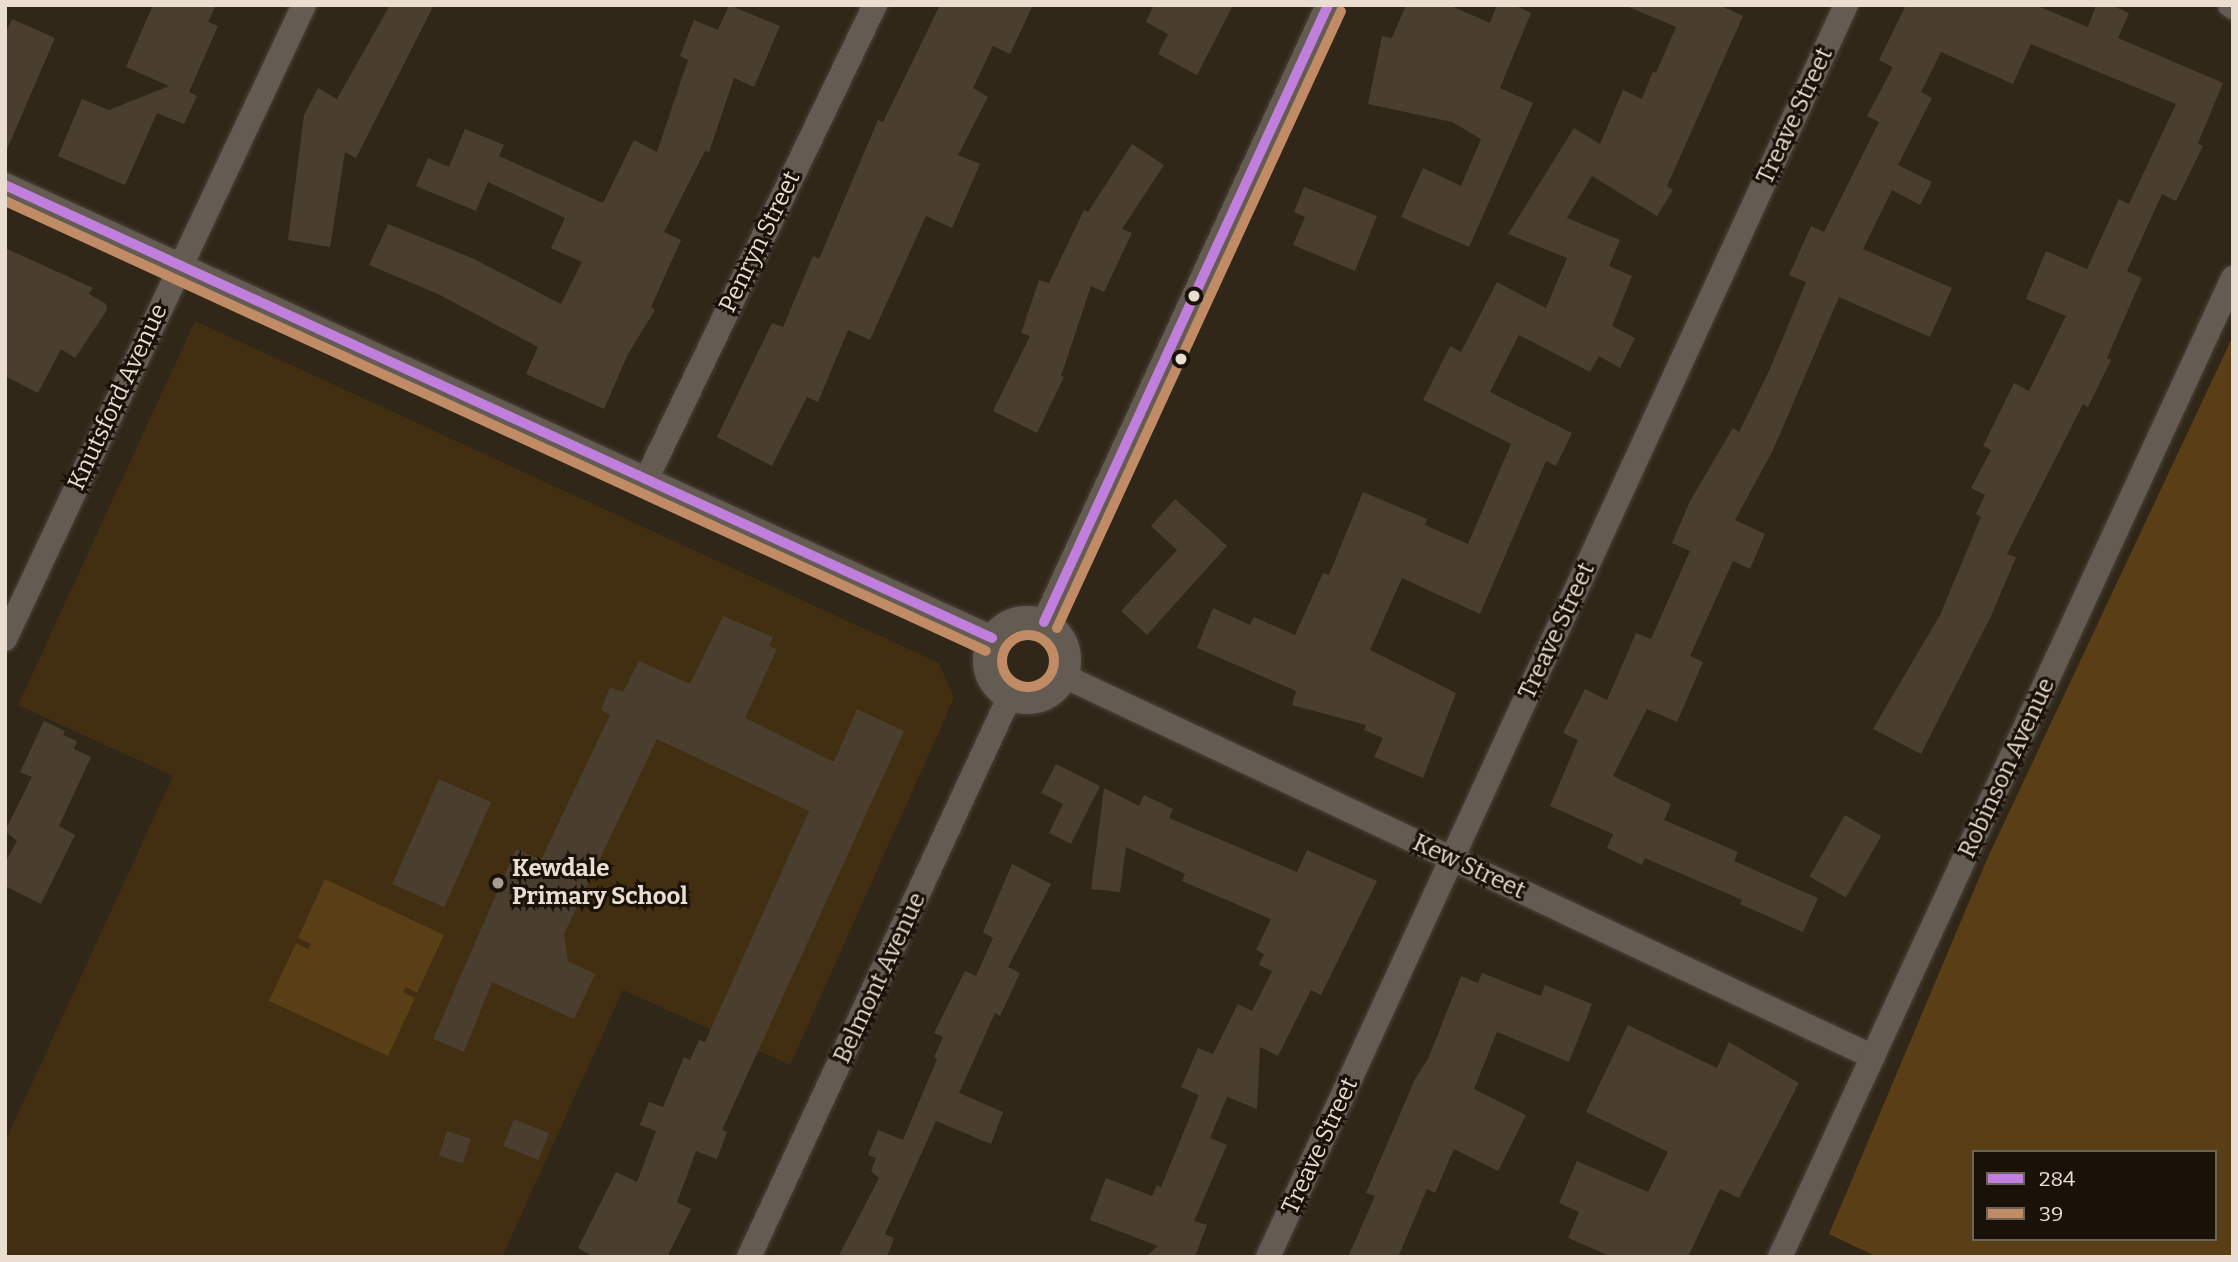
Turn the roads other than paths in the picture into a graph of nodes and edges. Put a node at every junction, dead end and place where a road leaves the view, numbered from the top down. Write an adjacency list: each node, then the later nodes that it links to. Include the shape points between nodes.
1 (304, 5): 6 (street, Knutsford Avenue)
2 (875, 5): 8 (street, Penryn Street)
3 (1328, 5): 9 (street)
4 (1846, 5): 14 (street, Treave Street)
5 (5, 185): 6 (street)
6 (181, 267): 8 (street); 11 (street, Knutsford Avenue)
7 (2233, 278): 15 (street, Robinson Avenue)
8 (646, 480): 10 (street)
9 (1044, 622): 10 (street, via 1010,622); 12 (street, via 1063,640 1068,652)
10 (992, 638): 13 (street, via 988,672 998,690)
11 (5, 639)
12 (1066, 677): 13 (street, via 1048,697 1022,702); 14 (street, Kew Street)
13 (1009, 698): 16 (street, Belmont Avenue)
14 (1452, 859): 15 (street, Kew Street); 17 (street, Treave Street)
15 (1873, 1057): 18 (street, Robinson Avenue)
16 (749, 1257)
17 (1268, 1257)
18 (1780, 1257)

